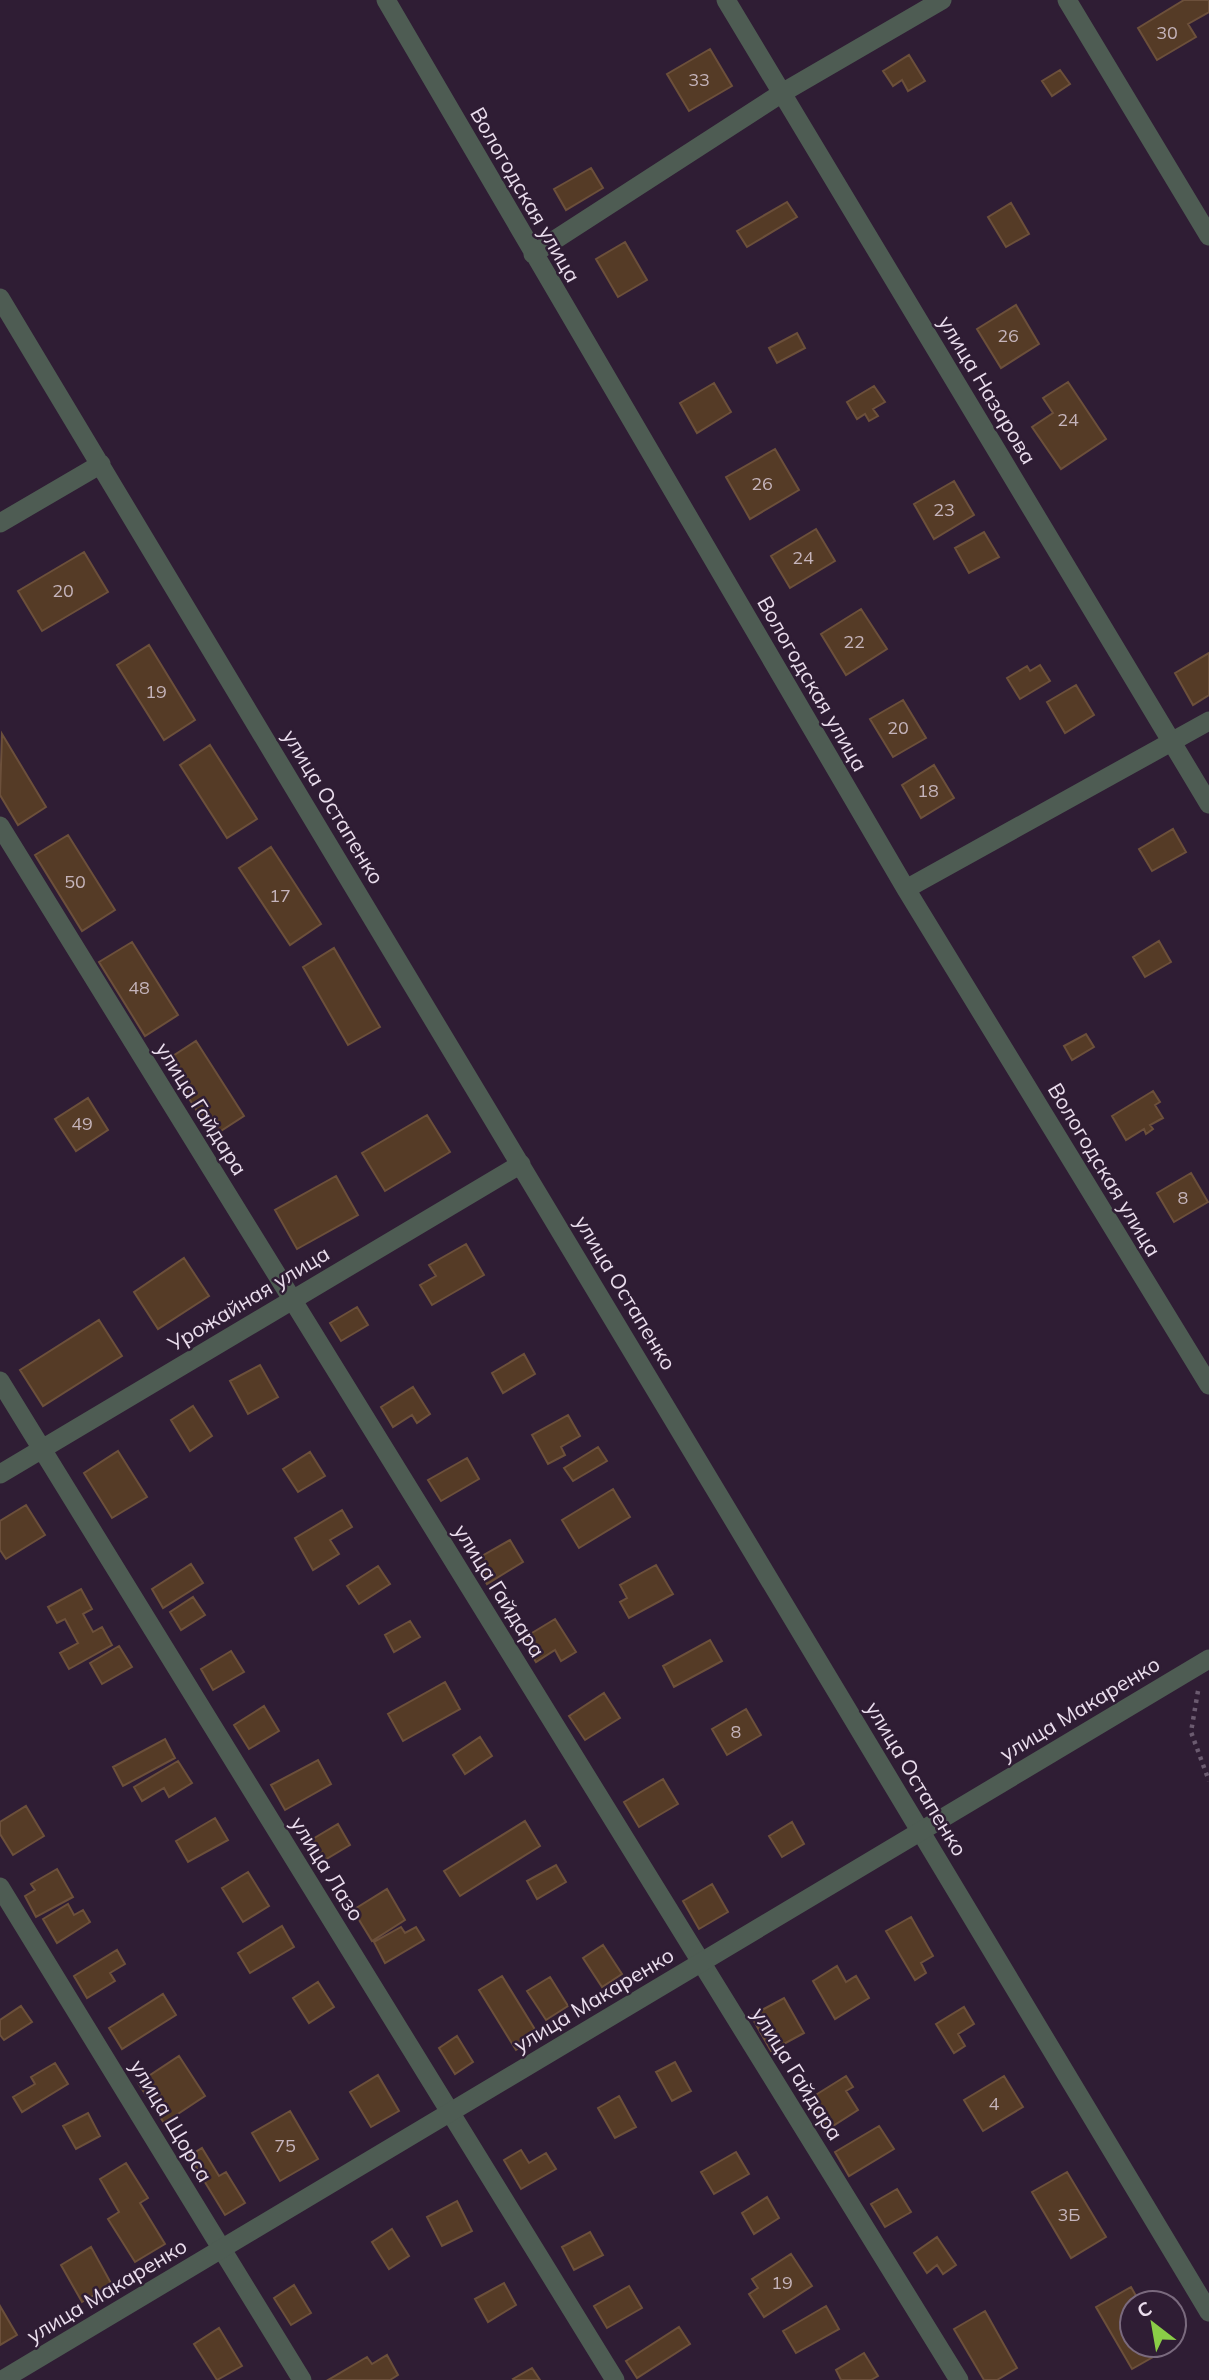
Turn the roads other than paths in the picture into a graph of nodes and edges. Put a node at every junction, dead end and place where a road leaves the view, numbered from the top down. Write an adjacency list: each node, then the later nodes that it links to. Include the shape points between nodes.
1 (386, 0): 7 (street, Вологодская улица)
2 (726, 0): 5 (street, улица Назарова)
3 (942, 0): 5 (street)
4 (1067, 0): 6 (street)
5 (782, 93): 7 (street); 12 (street, улица Назарова)
6 (1209, 236)
7 (533, 254): 15 (street, Вологодская улица)
8 (0, 298): 9 (street, улица Остапенко)
9 (101, 464): 10 (street); 16 (street, улица Остапенко)
10 (0, 523)
11 (1209, 722): 12 (street)
12 (1172, 743): 13 (street, улица Назарова); 15 (street)
13 (1209, 804)
14 (0, 826): 17 (street, улица Гайдара)
15 (906, 889): 19 (street, Вологодская улица)
16 (521, 1164): 17 (street, Урожайная улица); 23 (street, улица Остапенко)
17 (292, 1300): 20 (street, Урожайная улица); 25 (street, улица Гайдара)
18 (0, 1381): 20 (street, улица Лазо)
19 (1209, 1385)
20 (41, 1449): 21 (street, Урожайная улица); 26 (street, улица Лазо)
21 (0, 1474)
22 (1206, 1660): 23 (street, улица Макаренко)
23 (920, 1830): 25 (street, улица Макаренко); 28 (street, улица Остапенко)
24 (0, 1886): 27 (street, улица Щорса)
25 (701, 1962): 26 (street, улица Макаренко); 32 (street, улица Гайдара)
26 (450, 2112): 27 (street, улица Макаренко); 31 (street, улица Лазо)
27 (222, 2249): 29 (street, улица Макаренко); 30 (street, улица Щорса)
28 (1209, 2312)
29 (2, 2380)
30 (302, 2380)
31 (615, 2380)
32 (959, 2380)

